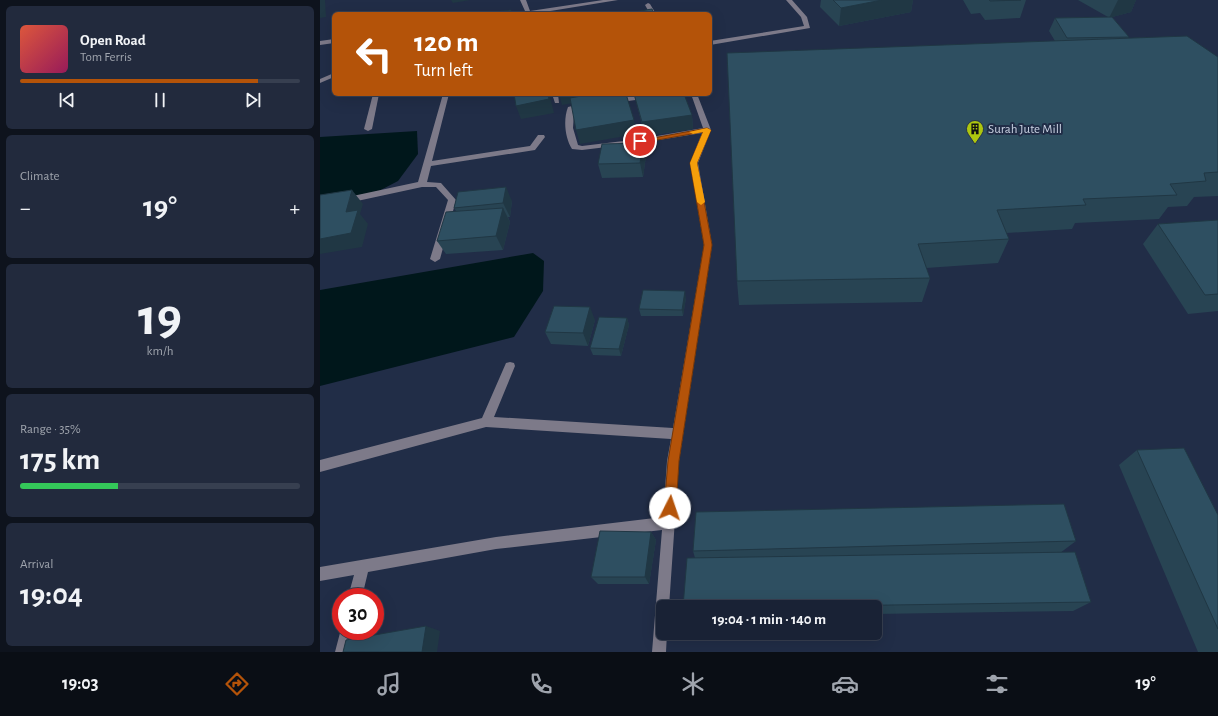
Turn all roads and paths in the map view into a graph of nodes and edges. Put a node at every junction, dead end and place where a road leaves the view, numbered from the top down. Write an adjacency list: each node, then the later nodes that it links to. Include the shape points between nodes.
1 (522, 0): 5 (street)
2 (615, 0): 6 (street)
3 (789, 0): 10 (street, via 804,17 808,27)
4 (648, 5): 7 (street)
5 (528, 12)
6 (536, 12)
7 (652, 12)
8 (332, 41): 9 (street)
9 (320, 43)
10 (712, 43)
11 (332, 76): 12 (street)
12 (320, 81)
13 (376, 96): 19 (street)
14 (445, 96): 22 (street)
15 (556, 96): 18 (street)
16 (650, 96): 20 (street, via 571,109 572,143 575,147 582,148)
17 (695, 96): 20 (street)
18 (558, 102)
19 (368, 129)
20 (707, 130): 28 (street, via 694,163 708,245)
21 (541, 137): 22 (street, via 532,148)
22 (428, 164): 23 (street)
23 (422, 184): 24 (street); 25 (street, via 438,185 452,200)
24 (320, 206)
25 (435, 259)
26 (510, 366): 27 (street)
27 (486, 422): 28 (street); 29 (street)
28 (678, 434): 30 (street, via 673,461)
29 (320, 466)
30 (669, 523): 31 (street, via 496,543); 36 (street)
31 (362, 567): 32 (street); 33 (street)
32 (320, 574)
33 (357, 588)
34 (345, 640): 35 (street)
35 (342, 652)
36 (659, 652)

